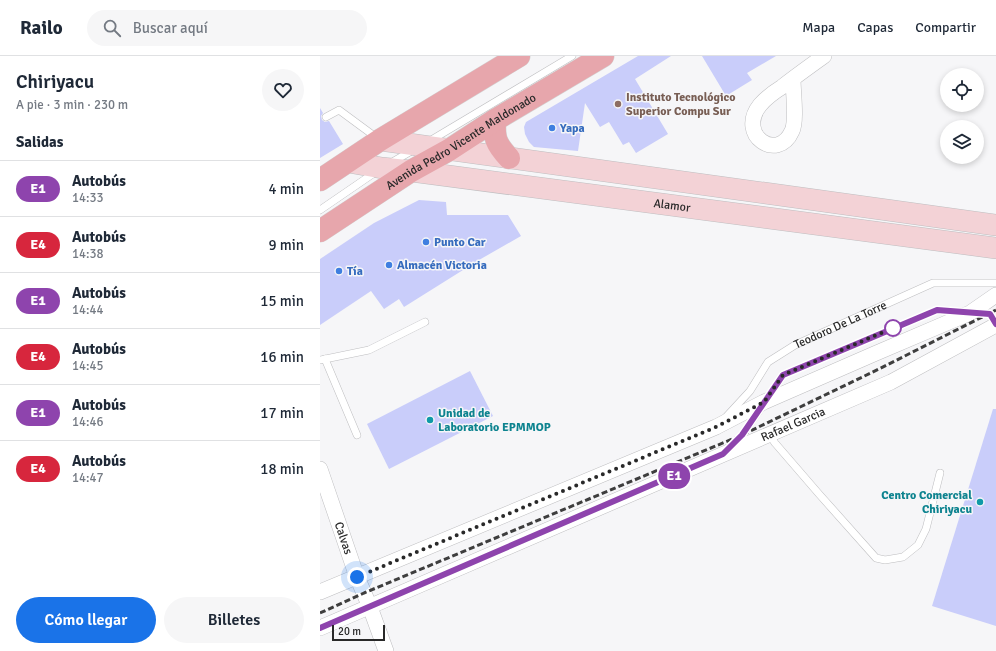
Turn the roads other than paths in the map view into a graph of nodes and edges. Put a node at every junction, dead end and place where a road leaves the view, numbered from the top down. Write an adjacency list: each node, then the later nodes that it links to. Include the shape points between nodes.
1 (519, 56): 8 (main road)
2 (572, 56): 9 (lane)
3 (603, 56): 7 (main road, Avenida Pedro Vicente Maldonado)
4 (824, 56): 5 (street)
5 (793, 79)
6 (326, 117): 8 (lane, via 339,110)
7 (495, 120): 10 (main road, Avenida Pedro Vicente Maldonado); 11 (main road, via 494,134 499,147)
8 (380, 140): 9 (street); 12 (main road)
9 (422, 146): 10 (street); 13 (lane)
10 (449, 150): 11 (street); 14 (main road, Avenida Pedro Vicente Maldonado)
11 (509, 158): 17 (street)
12 (348, 162): 13 (street, Alamor); 15 (main road)
13 (382, 168): 14 (street, Alamor); 16 (lane)
14 (411, 171): 18 (main road, Avenida Pedro Vicente Maldonado); 19 (street, Alamor)
15 (320, 180)
16 (320, 210)
17 (996, 225)
18 (320, 231)
19 (996, 248)
20 (996, 283): 27 (lane, Teodoro De La Torre, via 933,283 795,346 768,362 750,391)
21 (996, 295): 22 (street, Teodoro De La Torre)
22 (970, 313): 24 (lane, via 990,314); 26 (street, Teodoro De La Torre)
23 (425, 322): 25 (lane, via 369,350)
24 (996, 324): 28 (street, Rafael Garcia, via 891,382)
25 (322, 359): 29 (lane)
26 (764, 402): 27 (street, Teodoro De La Torre); 30 (lane, via 742,435)
27 (716, 427): 33 (street, Teodoro De La Torre)
28 (770, 434): 30 (street, Rafael Garcia); 32 (lane, via 775,443 876,558 886,560 903,557 918,545 926,529)
29 (357, 435)
30 (723, 454): 35 (street, Rafael Garcia)
31 (320, 470): 33 (street, Calvas)
32 (940, 473)
33 (357, 577): 34 (street); 35 (street, Calvas)
34 (320, 592)
35 (370, 607): 36 (street, Rafael Garcia); 37 (street, Calvas)
36 (320, 628)
37 (386, 651)

